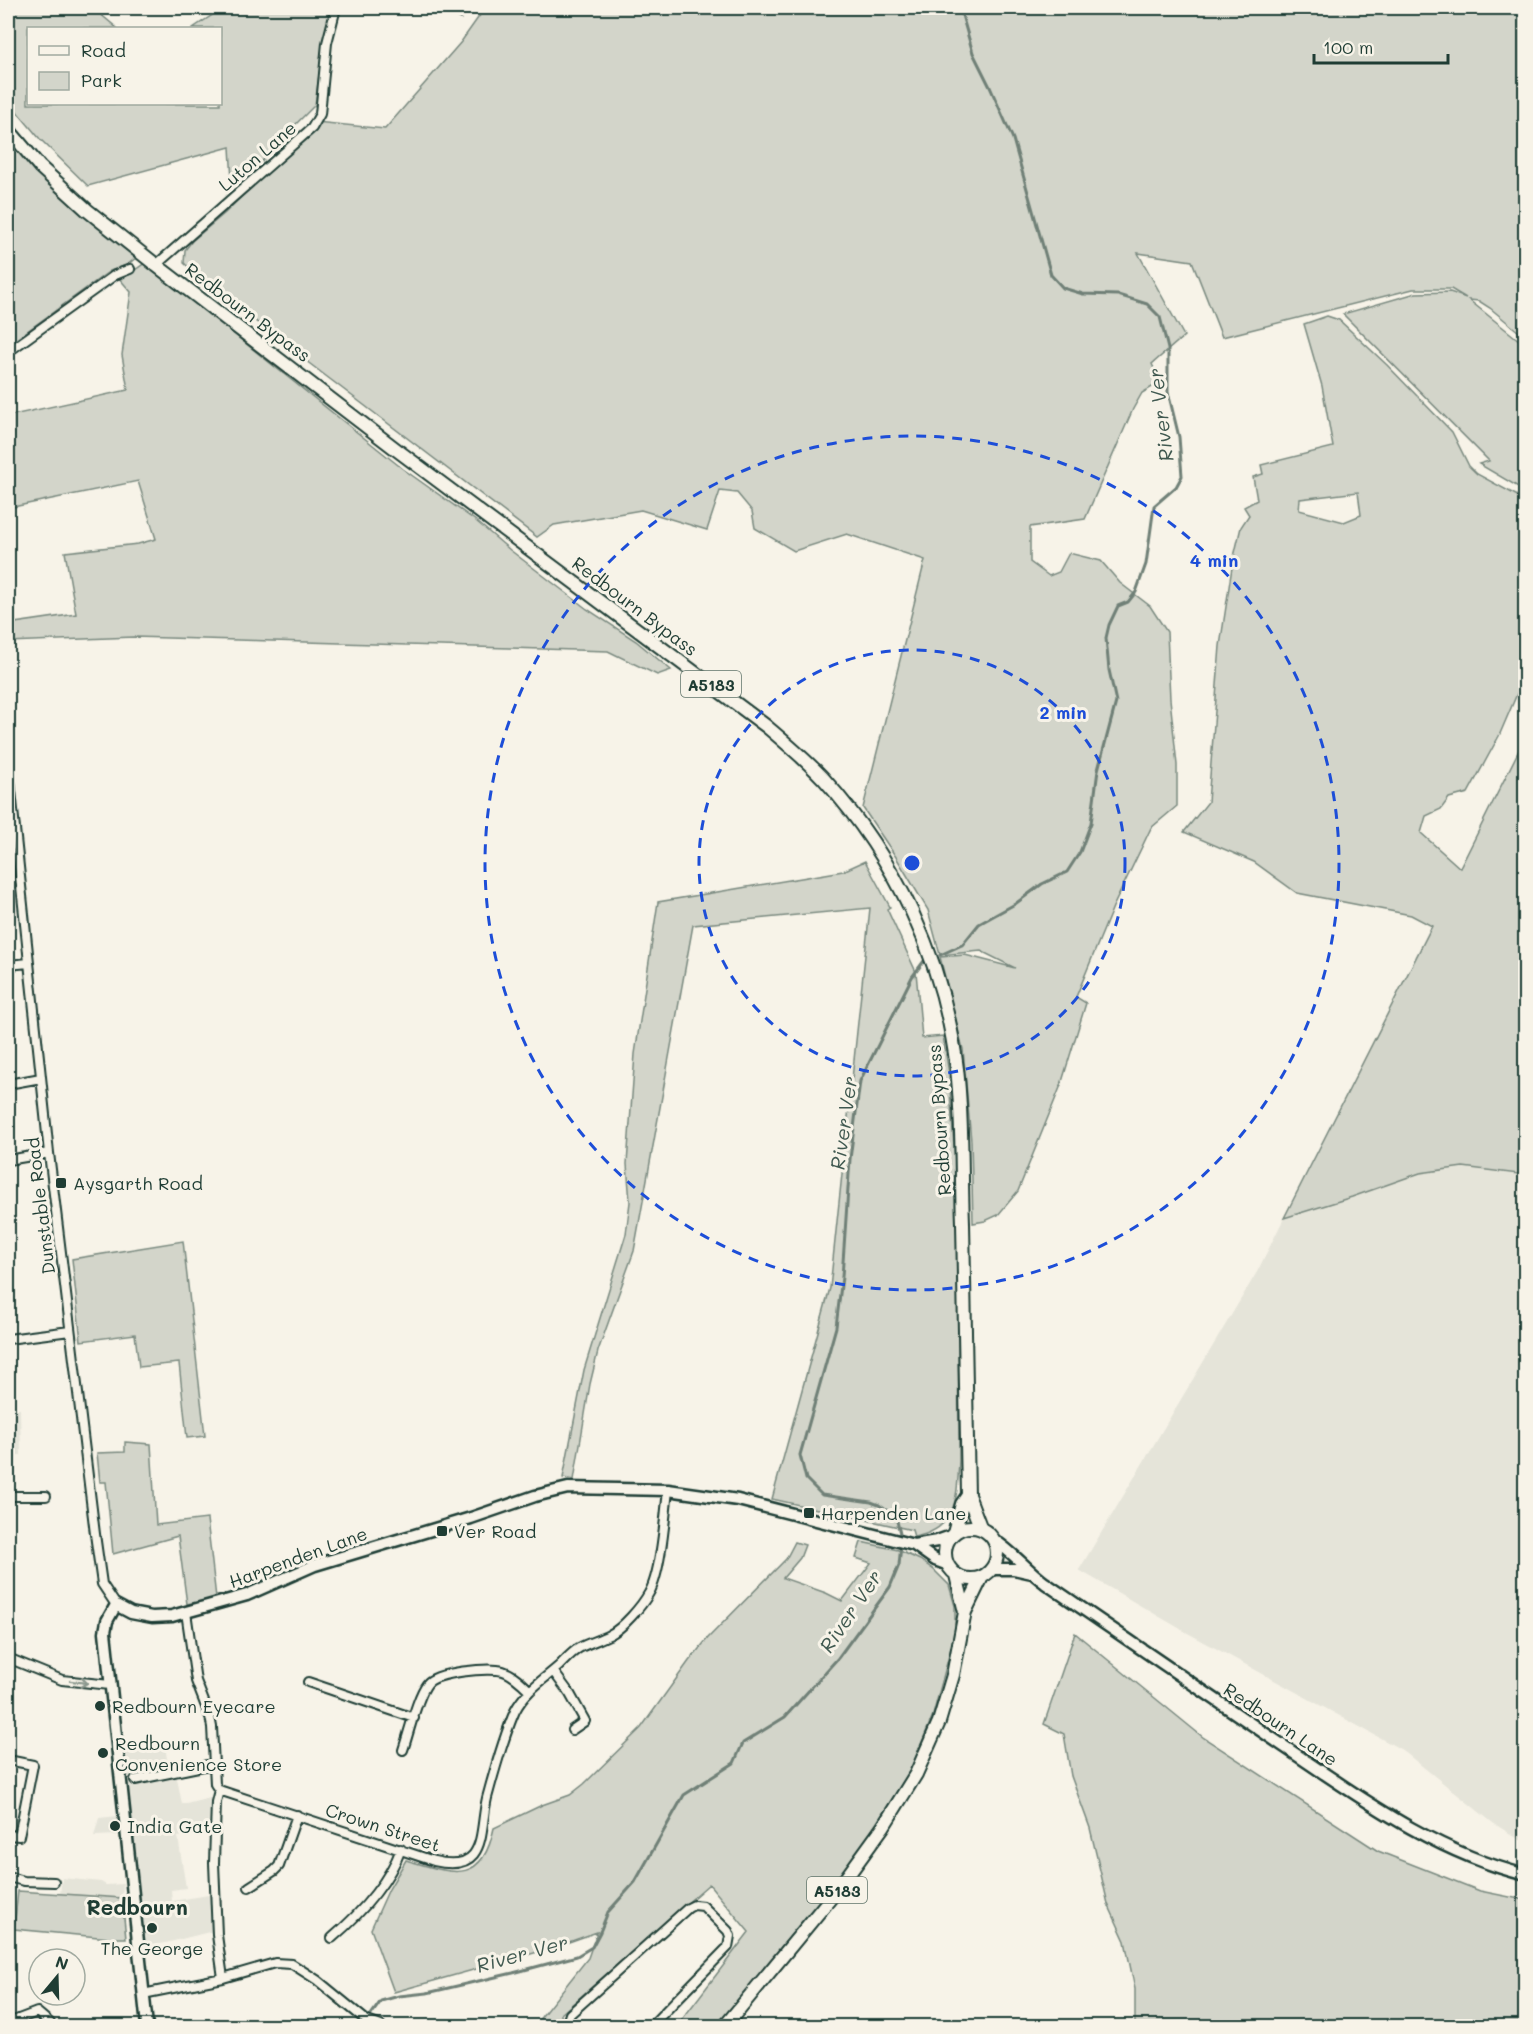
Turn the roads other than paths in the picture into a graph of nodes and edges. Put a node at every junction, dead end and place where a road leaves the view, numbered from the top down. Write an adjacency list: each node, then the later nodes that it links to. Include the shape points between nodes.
1 (336, 8): 3 (street, Luton Lane, via 327,43 320,114 312,128)
2 (8, 129): 3 (main road, Redbourn Bypass / A5183, via 40,167)
3 (156, 265): 17 (main road, Redbourn Bypass / A5183, via 766,726 822,777 880,853 912,911 937,972 957,1070)
4 (130, 269): 5 (street, via 115,275)
5 (8, 352)
6 (8, 762): 7 (street, Dunstable Road)
7 (11, 835): 8 (street, Dunstable Road)
8 (29, 963): 9 (street); 10 (street, Dunstable Road)
9 (8, 965)
10 (40, 1078): 11 (street); 12 (street, Dunstable Road)
11 (8, 1084)
12 (49, 1153): 13 (street); 14 (street, Dunstable Road)
13 (8, 1160)
14 (70, 1331): 15 (street); 28 (street, Dunstable Road, via 102,1584)
15 (8, 1339)
16 (668, 1490): 23 (street, Harpenden Lane, via 738,1500); 29 (street, Harpenden Lane, via 568,1488 535,1496 315,1565 247,1594); 32 (street, via 651,1591 640,1608 612,1634 579,1648)
17 (968, 1495): 20 (main road, Redbourn Bypass / A5183); 21 (main road, Redbourn Bypass / A5183)
18 (8, 1496): 19 (street)
19 (46, 1496)
20 (981, 1529): 21 (main road, via 970,1527); 22 (main road)
21 (952, 1534): 23 (street, Harpenden Lane, via 937,1541); 24 (main road, via 944,1552)
22 (994, 1540): 25 (main road, via 997,1554); 26 (street, Redbourn Lane)
23 (909, 1544): 24 (street, Harpenden Lane)
24 (946, 1564): 27 (main road)
25 (987, 1573): 26 (street, Redbourn Lane, via 1014,1569); 27 (main road, via 969,1580); 30 (main road, A5183)
26 (1032, 1574): 46 (street, Redbourn Lane, via 1378,1809 1443,1845)
27 (956, 1575): 30 (main road, A5183)
28 (116, 1605): 29 (street, Harpenden Lane, via 152,1617); 34 (street, via 105,1632)
29 (186, 1612): 40 (street, via 196,1681 210,1717)
30 (964, 1612): 59 (main road, A5183, via 949,1691 916,1774 844,1881)
31 (8, 1658): 34 (street, one-way to 34, via 62,1680)
32 (553, 1671): 35 (street); 37 (street, via 585,1721)
33 (308, 1682): 36 (street)
34 (110, 1685): 41 (street)
35 (529, 1690): 36 (street, via 500,1670 445,1674 426,1685); 45 (street, Crown Street, via 512,1718 487,1800 482,1837 473,1854 447,1864)
36 (414, 1718): 38 (street)
37 (572, 1730)
38 (403, 1750)
39 (8, 1760): 44 (street, via 33,1765 19,1836)
40 (213, 1764): 41 (street); 42 (street)
41 (128, 1781): 52 (street)
42 (219, 1790): 43 (street, Crown Street); 51 (street, via 214,1863)
43 (297, 1815): 45 (street, Crown Street); 49 (street, via 279,1866)
44 (8, 1835)
45 (401, 1849): 50 (street, via 387,1877 365,1906)
46 (1526, 1875)
47 (8, 1877): 48 (street)
48 (54, 1882)
49 (249, 1887)
50 (332, 1938)
51 (223, 1978): 52 (street); 56 (street, via 275,1963 292,1964 367,2021)
52 (143, 1994): 55 (street)
53 (8, 2023): 54 (street, via 37,2012)
54 (50, 2024)
55 (147, 2026)
56 (381, 2026)
57 (566, 2026): 58 (street, via 570,2014 688,1908 703,1906 729,1931 728,1947)
58 (651, 2026)
59 (724, 2026)

